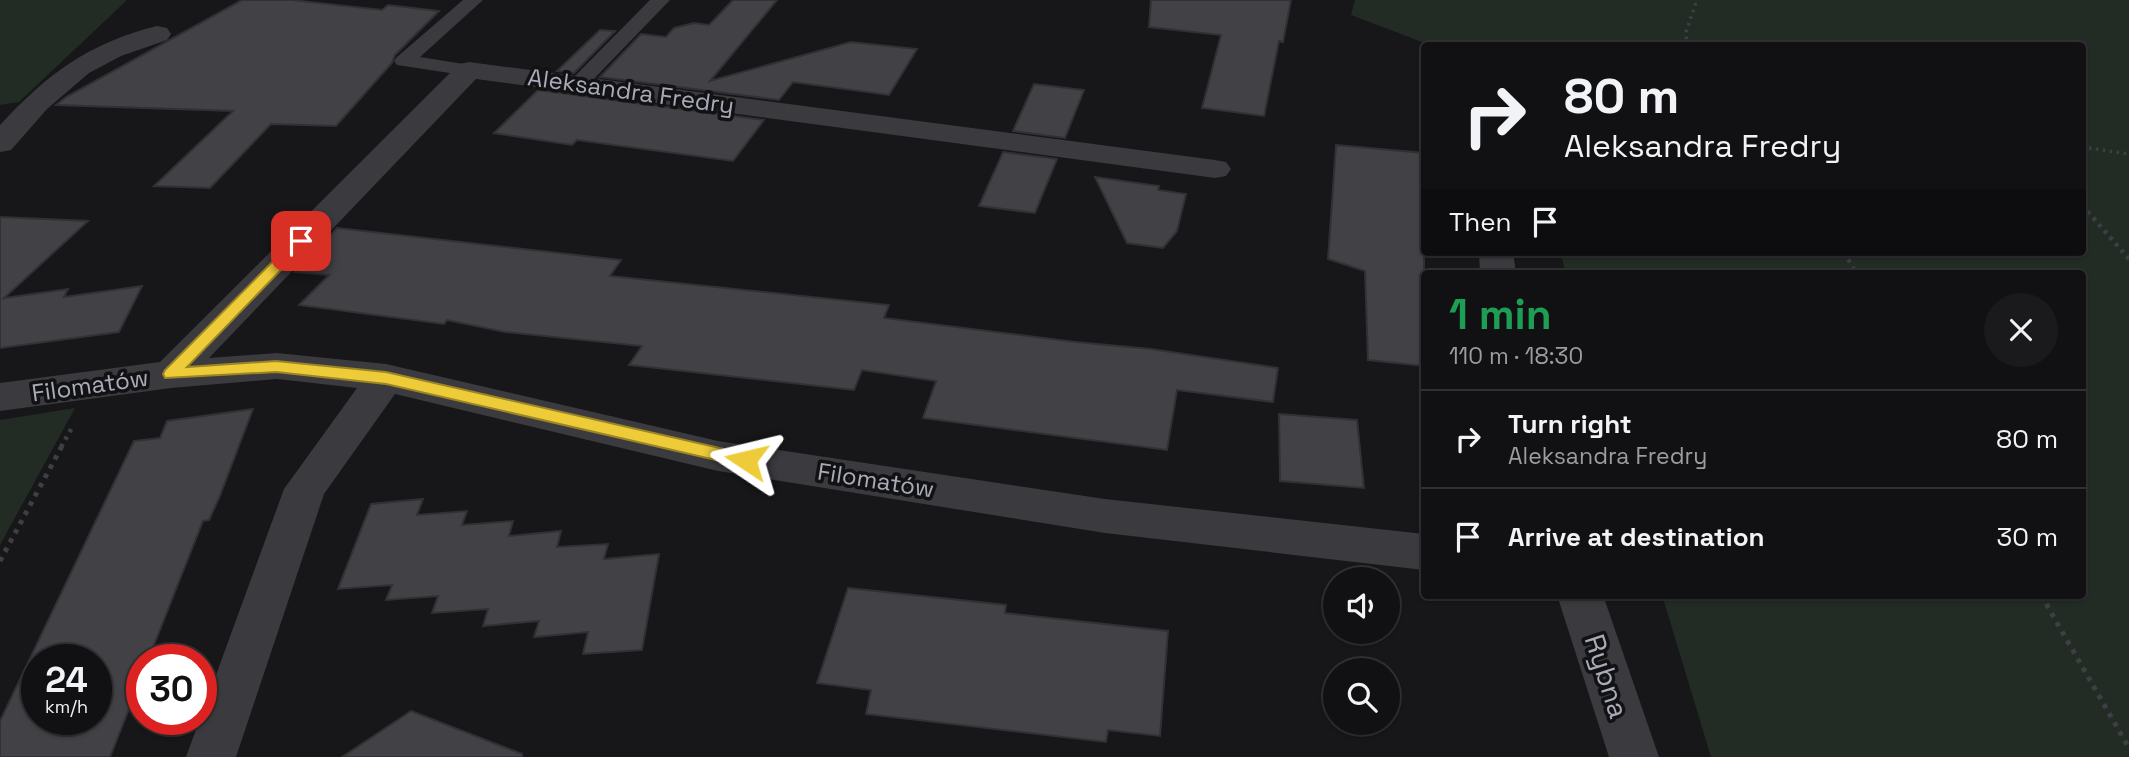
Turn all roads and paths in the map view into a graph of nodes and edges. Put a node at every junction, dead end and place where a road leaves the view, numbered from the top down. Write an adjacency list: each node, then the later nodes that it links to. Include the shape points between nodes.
1 (474, 0): 6 (lane, via 404,61)
2 (661, 0): 7 (lane)
3 (1697, 0): 5 (path)
4 (157, 34): 8 (street, via 108,51 73,72 38,100)
5 (1687, 42)
6 (469, 70): 7 (street, Aleksandra Fredry); 14 (street)
7 (578, 84): 11 (street, Aleksandra Fredry)
8 (0, 143)
9 (2086, 148): 10 (path)
10 (2129, 154)
11 (1215, 169)
12 (2086, 210): 13 (path)
13 (2129, 259)
14 (171, 374): 15 (street, Filomatów, via 276,366); 16 (street, Filomatów)
15 (386, 378): 18 (street, Filomatów, via 718,456 1105,516); 23 (street, via 305,489)
16 (0, 397)
17 (74, 424): 19 (path)
18 (1421, 552)
19 (0, 561)
20 (1581, 599): 24 (street, Rybna)
21 (2043, 599): 22 (path)
22 (2129, 748)
23 (211, 757)
24 (1634, 757)

